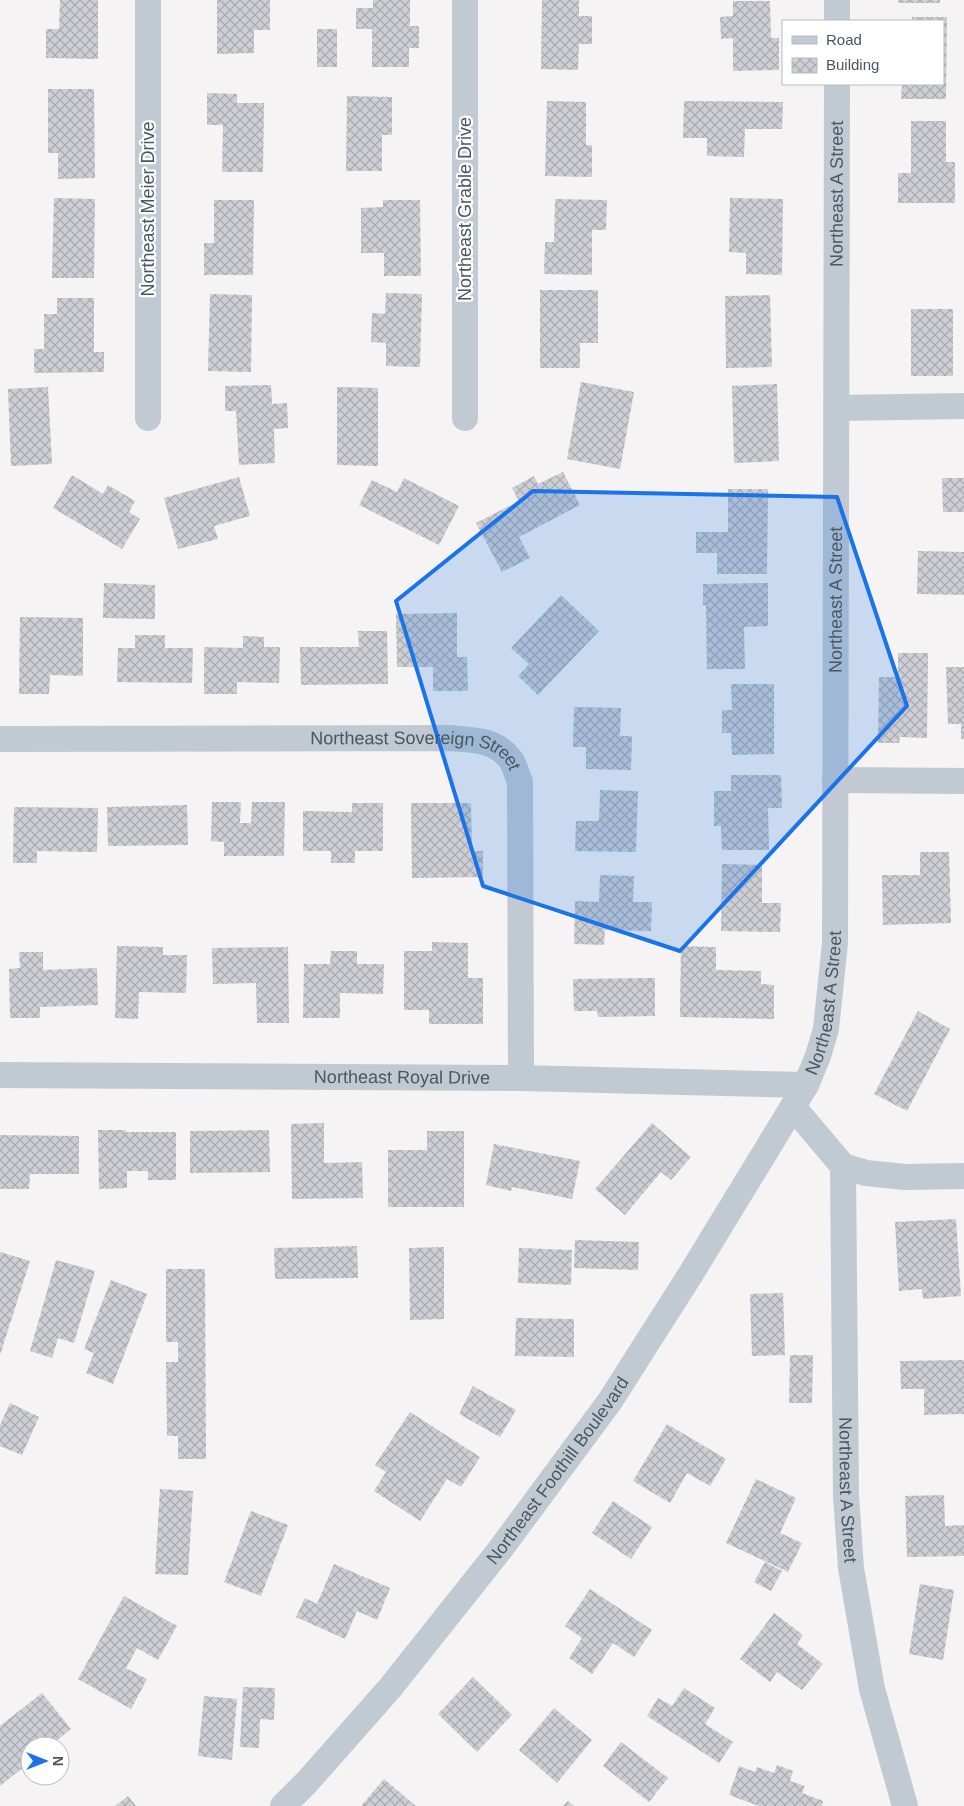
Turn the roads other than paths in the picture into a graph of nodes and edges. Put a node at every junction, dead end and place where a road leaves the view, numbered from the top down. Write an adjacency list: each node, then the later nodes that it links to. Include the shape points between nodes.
1 (148, 0): 8 (street, Northeast Meier Drive)
2 (465, 0): 9 (street, Northeast Grable Drive)
3 (837, 0): 4 (street)
4 (837, 20)
5 (837, 85): 7 (street, Northeast A Street)
6 (964, 406): 7 (street)
7 (836, 408): 11 (street, Northeast A Street)
8 (148, 418)
9 (465, 418)
10 (0, 738): 14 (street, Northeast Sovereign Street, via 449,738 481,741 499,747 512,760 520,782)
11 (835, 780): 12 (street); 15 (street, Northeast A Street, via 835,943 830,998 826,1029)
12 (964, 780)
13 (0, 1074): 14 (street, Northeast Royal Drive)
14 (521, 1078): 15 (street, Northeast Royal Drive)
15 (806, 1085): 16 (street, Northeast A Street)
16 (793, 1107): 17 (street); 19 (street, Northeast Foothill Boulevard, via 610,1401 499,1550 390,1688)
17 (843, 1166): 18 (street, via 866,1173 905,1177); 20 (street, Northeast A Street, via 846,1496 851,1568 872,1689)
18 (964, 1176)
19 (283, 1806)
20 (905, 1806)

